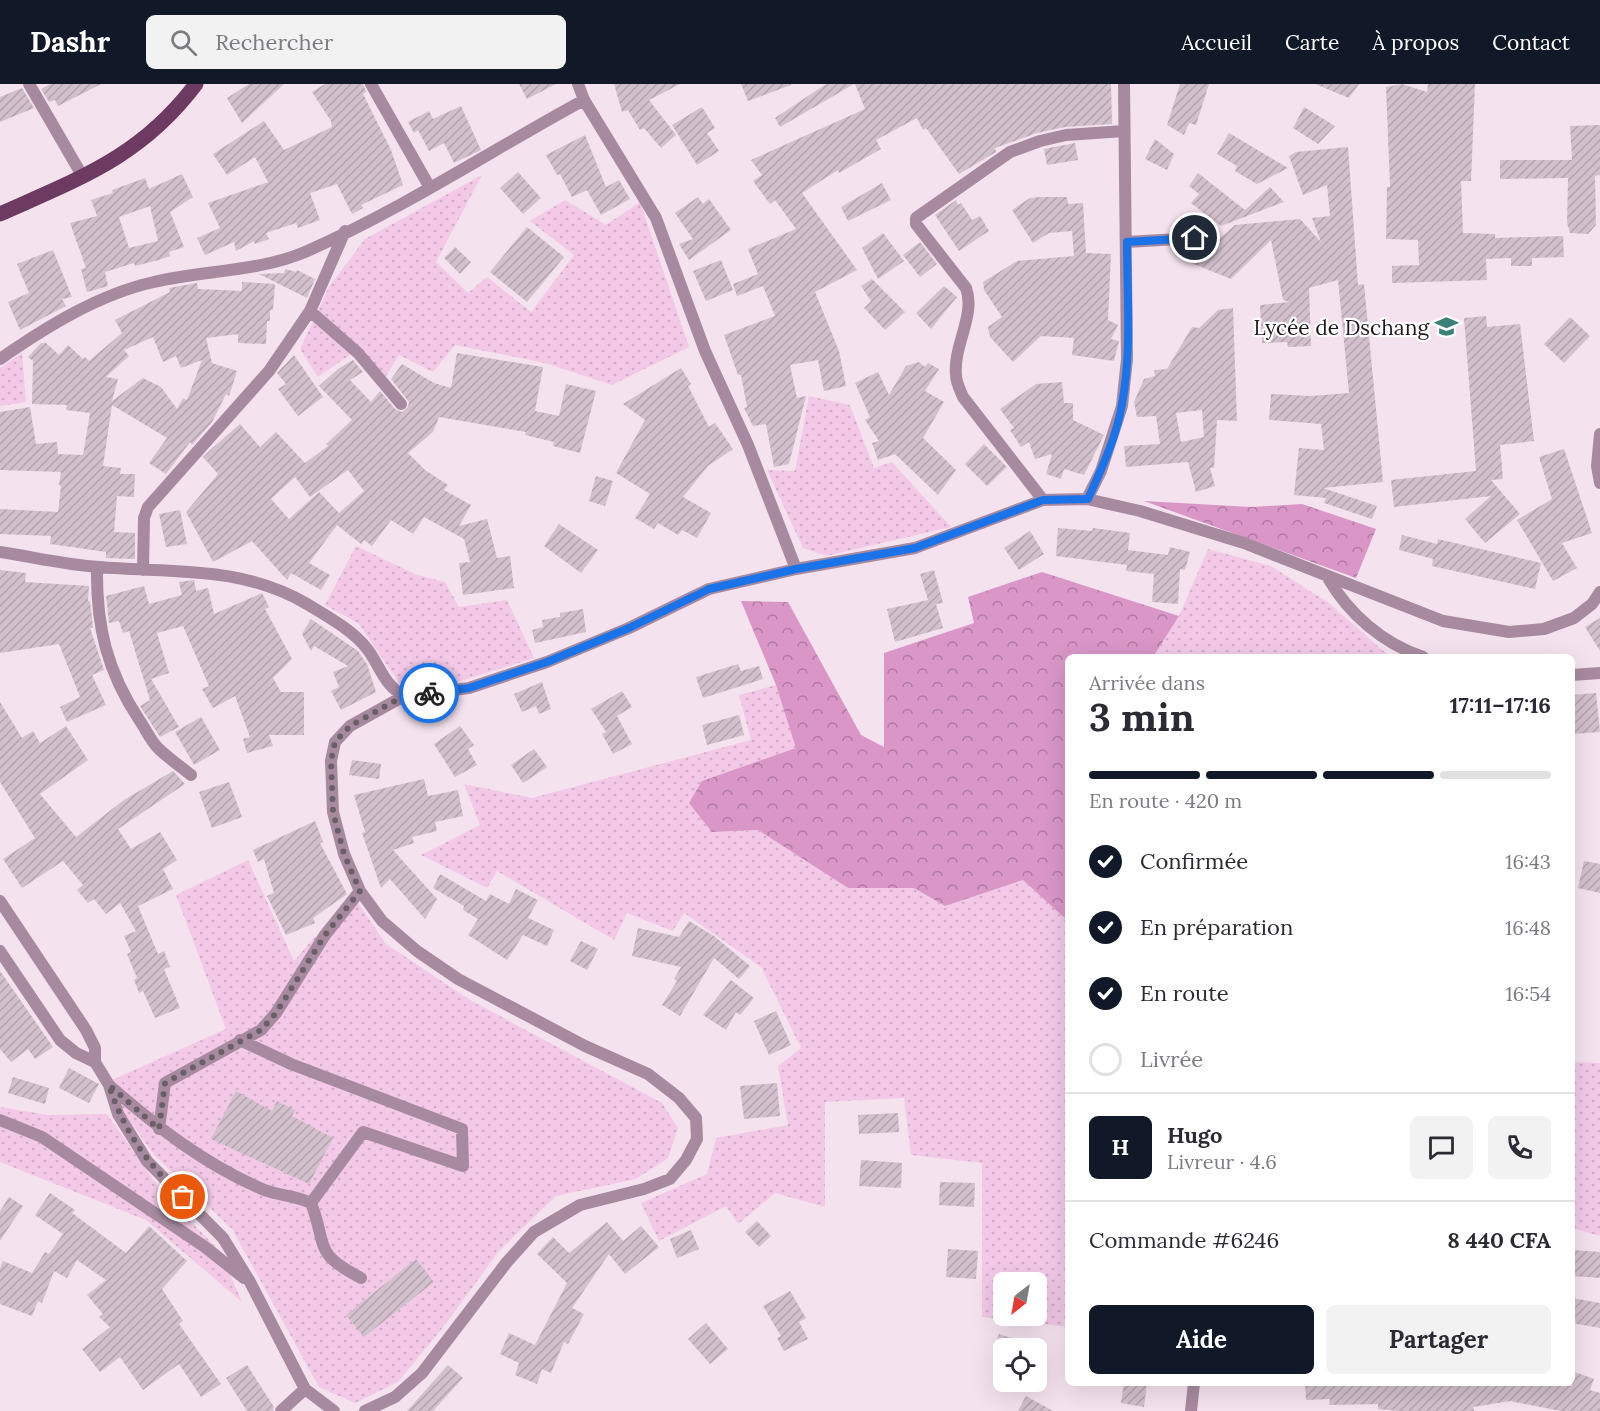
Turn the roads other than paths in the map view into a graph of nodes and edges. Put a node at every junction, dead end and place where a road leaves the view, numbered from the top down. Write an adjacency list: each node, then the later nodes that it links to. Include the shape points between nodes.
1 (29, 84): 8 (street)
2 (196, 84): 8 (main road, via 159,128 129,151)
3 (370, 84): 9 (street)
4 (578, 84): 6 (street)
5 (1124, 84): 7 (street)
6 (584, 100): 9 (street); 23 (street, via 656,218 705,351 748,445)
7 (1124, 131): 13 (street); 20 (street, via 1066,135 1010,152 916,218 916,224 970,298 956,360 956,377 963,397)
8 (83, 177): 10 (main road)
9 (429, 186): 11 (street)
10 (0, 214)
11 (345, 231): 14 (street); 15 (street, via 303,252 255,266 151,282 98,302 40,331)
12 (1195, 238): 13 (street)
13 (1127, 242): 19 (street, via 1127,358 1122,406)
14 (310, 311): 16 (street, via 358,353); 24 (street, via 269,371 148,507 144,518)
15 (0, 359)
16 (401, 404)
17 (1600, 434): 18 (street)
18 (1600, 483)
19 (1088, 499): 20 (street); 25 (street, via 1244,543)
20 (1043, 500): 23 (street, via 915,548)
21 (0, 552): 22 (street)
22 (97, 567): 24 (street); 31 (street, via 96,606 110,665 128,704 157,747)
23 (796, 569): 30 (street, via 709,589 547,662 469,688)
24 (144, 570): 30 (street, via 193,570 259,582 305,603 368,649 385,681)
25 (1328, 578): 26 (street, via 1443,621 1509,632 1544,629 1574,618); 27 (street, via 1343,604 1371,629)
26 (1600, 592)
27 (1417, 654)
28 (1600, 673): 29 (street)
29 (1575, 675)
30 (404, 696): 32 (street, via 350,726 335,742 331,761 333,812 344,854)
31 (191, 775)
32 (360, 891): 35 (street, via 325,935 276,1013 261,1030); 47 (street, via 382,921 458,979 585,1047 648,1074 679,1098 696,1118 697,1139 670,1179 580,1205 534,1232 422,1373 395,1397)
33 (0, 901): 36 (street, via 86,1030 95,1048)
34 (0, 951): 36 (street, via 60,1040)
35 (240, 1040): 39 (street, via 165,1083); 40 (street, via 291,1064 462,1129 463,1166 363,1132)
36 (95, 1062): 37 (street)
37 (109, 1085): 39 (street); 42 (street, via 118,1114 147,1161 223,1238)
38 (0, 1120): 42 (street, via 42,1137)
39 (159, 1129): 40 (street, via 217,1168 265,1190)
40 (310, 1203): 41 (street, via 322,1249 339,1267)
41 (361, 1278)
42 (250, 1282): 44 (street)
43 (1194, 1386): 48 (street)
44 (305, 1389): 45 (street); 46 (street)
45 (281, 1411)
46 (334, 1411)
47 (365, 1411)
48 (1191, 1411)

